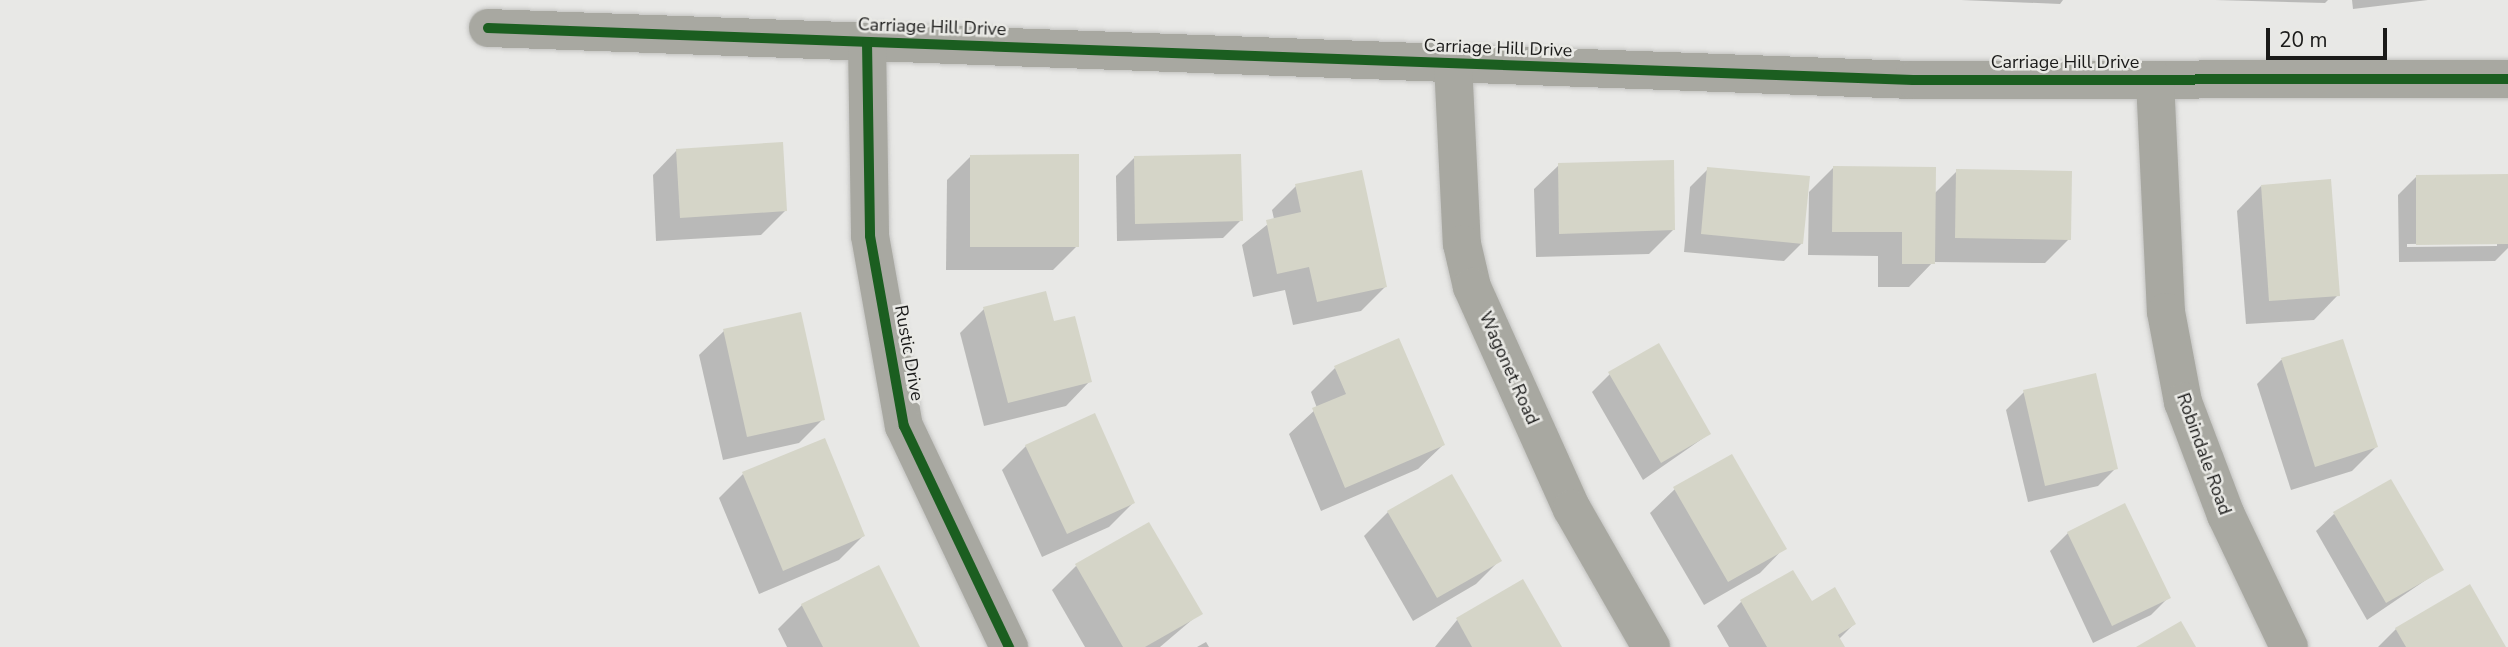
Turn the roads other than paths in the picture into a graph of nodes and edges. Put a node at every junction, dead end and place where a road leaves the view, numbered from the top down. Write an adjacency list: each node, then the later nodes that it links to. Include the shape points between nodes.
1 (488, 28): 2 (street, Carriage Hill Drive)
2 (867, 42): 3 (street, Carriage Hill Drive); 6 (street, Rustic Drive, via 870,236 904,426)
3 (1452, 64): 5 (street, Carriage Hill Drive, via 1913,80); 7 (street, Wagonet Road, via 1462,244 1472,287 1572,509)
4 (2508, 79): 5 (street, Carriage Hill Drive)
5 (2155, 80): 8 (street, Robindale Road, via 2166,312 2183,402 2226,515)
6 (1009, 647)
7 (1651, 647)
8 (2289, 647)

